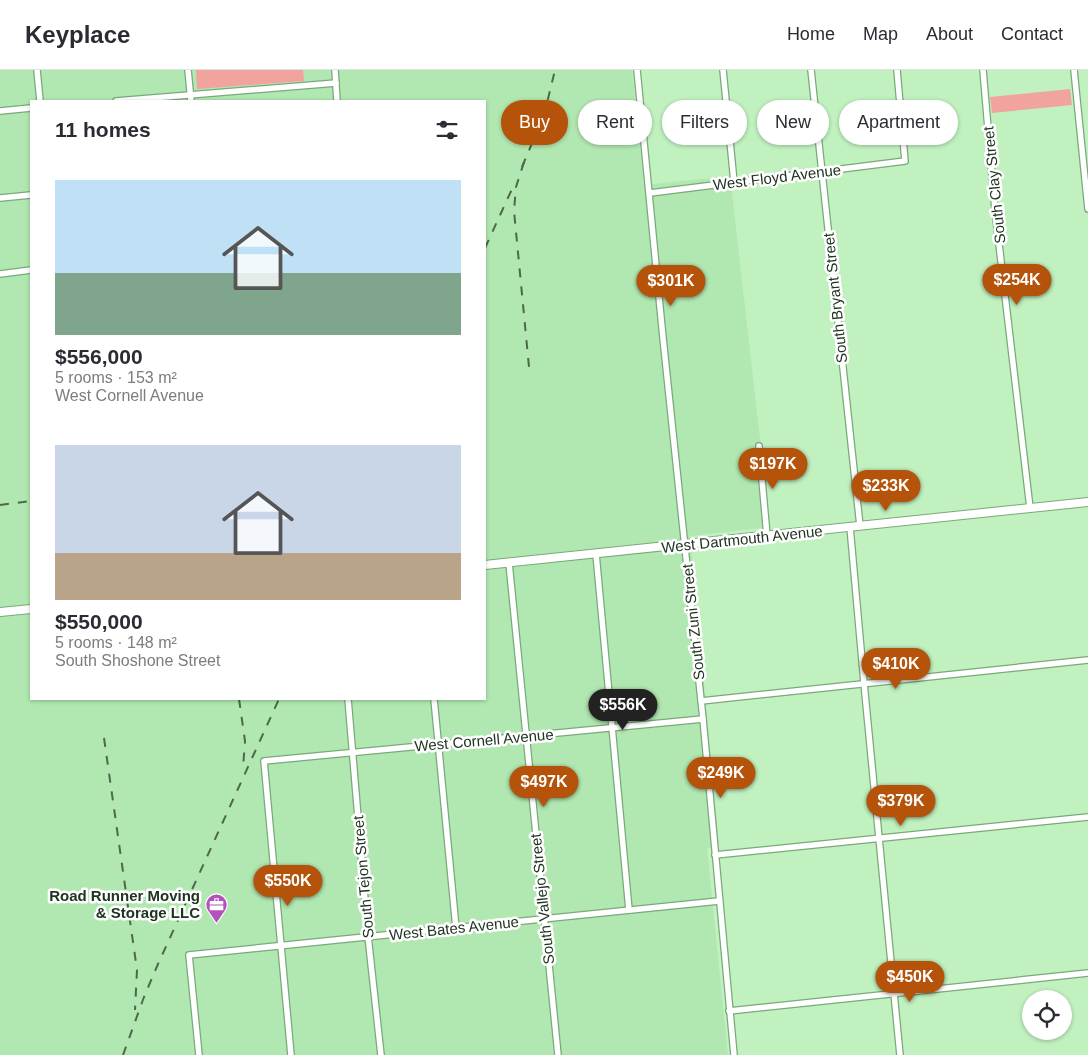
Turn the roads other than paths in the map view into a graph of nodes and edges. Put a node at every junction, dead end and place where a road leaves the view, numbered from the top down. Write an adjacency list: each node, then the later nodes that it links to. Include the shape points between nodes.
1 (37, 70): 12 (street)
2 (188, 70): 11 (street)
3 (335, 70): 10 (street)
4 (637, 70): 20 (street, South Zuni Street)
5 (723, 70): 19 (street)
6 (811, 70): 18 (street, South Bryant Street)
7 (897, 70): 18 (street, West Floyd Avenue, via 905,161)
8 (983, 70): 28 (street, South Clay Street)
9 (1074, 70): 17 (street)
10 (336, 84): 11 (street); 14 (street)
11 (190, 98): 13 (street)
12 (40, 100)
13 (141, 100)
14 (337, 100)
15 (30, 108): 16 (street)
16 (0, 111)
17 (1085, 144): 23 (street)
18 (822, 172): 19 (street, West Floyd Avenue); 29 (street, South Bryant Street)
19 (734, 182): 20 (street, West Floyd Avenue)
20 (650, 193): 32 (street, South Zuni Street)
21 (30, 195): 22 (street)
22 (0, 198)
23 (1088, 209)
24 (30, 270): 25 (street)
25 (0, 274)
26 (759, 446): 31 (street)
27 (1088, 502): 28 (main road, West Dartmouth Avenue)
28 (1030, 508): 29 (main road, West Dartmouth Avenue)
29 (860, 526): 30 (main road, West Dartmouth Avenue)
30 (850, 527): 31 (main road, West Dartmouth Avenue); 39 (street)
31 (767, 536): 32 (main road, West Dartmouth Avenue)
32 (686, 545): 33 (main road, West Dartmouth Avenue); 42 (street, South Zuni Street)
33 (596, 554): 34 (main road, West Dartmouth Avenue); 44 (street)
34 (509, 563): 35 (main road, West Dartmouth Avenue); 45 (street, South Vallejo Street)
35 (486, 565)
36 (30, 609): 37 (main road)
37 (0, 612)
38 (1088, 660): 39 (street)
39 (864, 683): 42 (street); 49 (street)
40 (348, 700): 47 (street, South Tejon Street)
41 (434, 700): 46 (street)
42 (701, 701): 43 (street, South Zuni Street)
43 (703, 719): 44 (street, West Cornell Avenue); 50 (street, South Zuni Street)
44 (612, 728): 45 (street, West Cornell Avenue); 52 (street)
45 (526, 736): 46 (street, West Cornell Avenue); 53 (street, South Vallejo Street)
46 (438, 744): 47 (street, West Cornell Avenue); 54 (street)
47 (352, 752): 55 (street, South Tejon Street); 56 (street, West Cornell Avenue, via 264,761)
48 (1088, 817): 49 (street)
49 (879, 840): 50 (street); 58 (street)
50 (716, 855): 51 (street, South Zuni Street)
51 (719, 901): 52 (street, West Bates Avenue); 59 (street, South Zuni Street)
52 (629, 910): 53 (street, West Bates Avenue)
53 (544, 919): 54 (street, West Bates Avenue); 63 (street, South Vallejo Street)
54 (456, 928): 55 (street, West Bates Avenue)
55 (368, 936): 56 (street, West Bates Avenue); 62 (street, South Tejon Street)
56 (281, 945): 60 (street, West Bates Avenue, via 189,955); 61 (street)
57 (1088, 974): 58 (street)
58 (894, 994): 59 (street); 65 (street)
59 (729, 1011): 64 (street, South Zuni Street)
60 (199, 1055)
61 (291, 1055)
62 (381, 1055)
63 (558, 1055)
64 (734, 1055)
65 (900, 1055)

